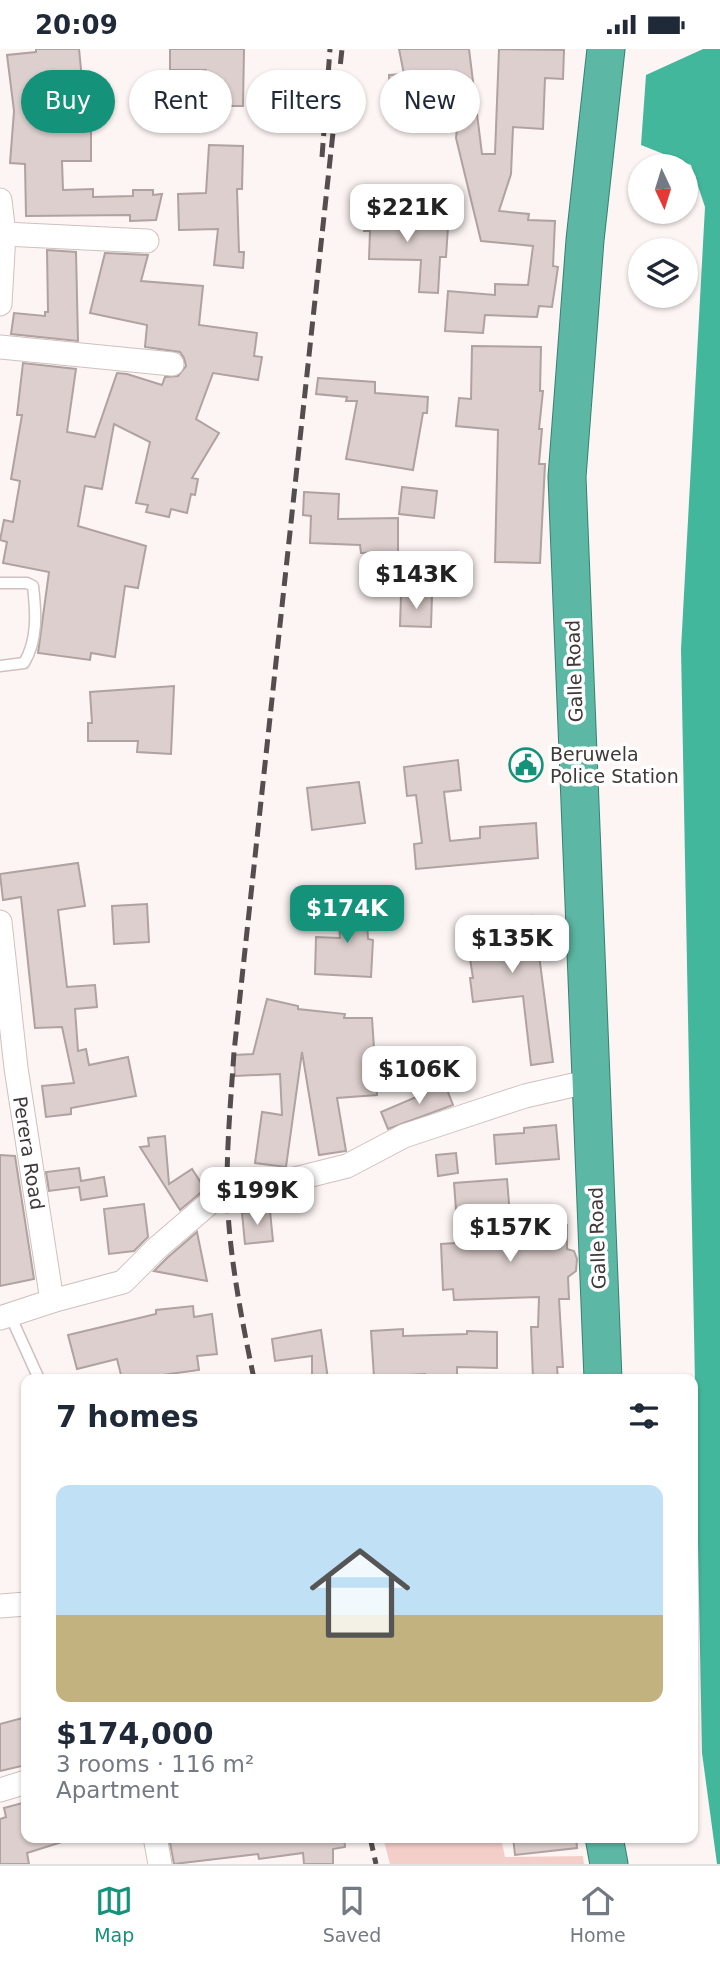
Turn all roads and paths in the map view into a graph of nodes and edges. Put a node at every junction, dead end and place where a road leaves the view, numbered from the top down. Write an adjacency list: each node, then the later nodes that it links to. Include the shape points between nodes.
1 (606, 49): 12 (highway, Galle Road, via 585,240 567,477)
2 (0, 200): 3 (street)
3 (4, 233): 4 (street); 5 (street)
4 (147, 241)
5 (0, 304)
6 (0, 347): 7 (street)
7 (172, 364)
8 (0, 583): 9 (lane, via 33,586 36,617 24,663)
9 (0, 666)
10 (0, 922): 11 (street, Perera Road)
11 (8, 1067): 13 (street, Perera Road)
12 (591, 1081): 13 (street, via 525,1096 404,1136 347,1166 271,1185 227,1188 123,1282); 16 (highway, Galle Road)
13 (52, 1301): 14 (street)
14 (5, 1316): 15 (lane)
15 (36, 1374)
16 (603, 1374)
17 (21, 1604): 18 (street)
18 (0, 1606)
19 (21, 1784): 20 (street)
20 (0, 1790)
21 (156, 1843): 23 (street)
22 (605, 1843): 24 (highway)
23 (160, 1864)
24 (608, 1864)

